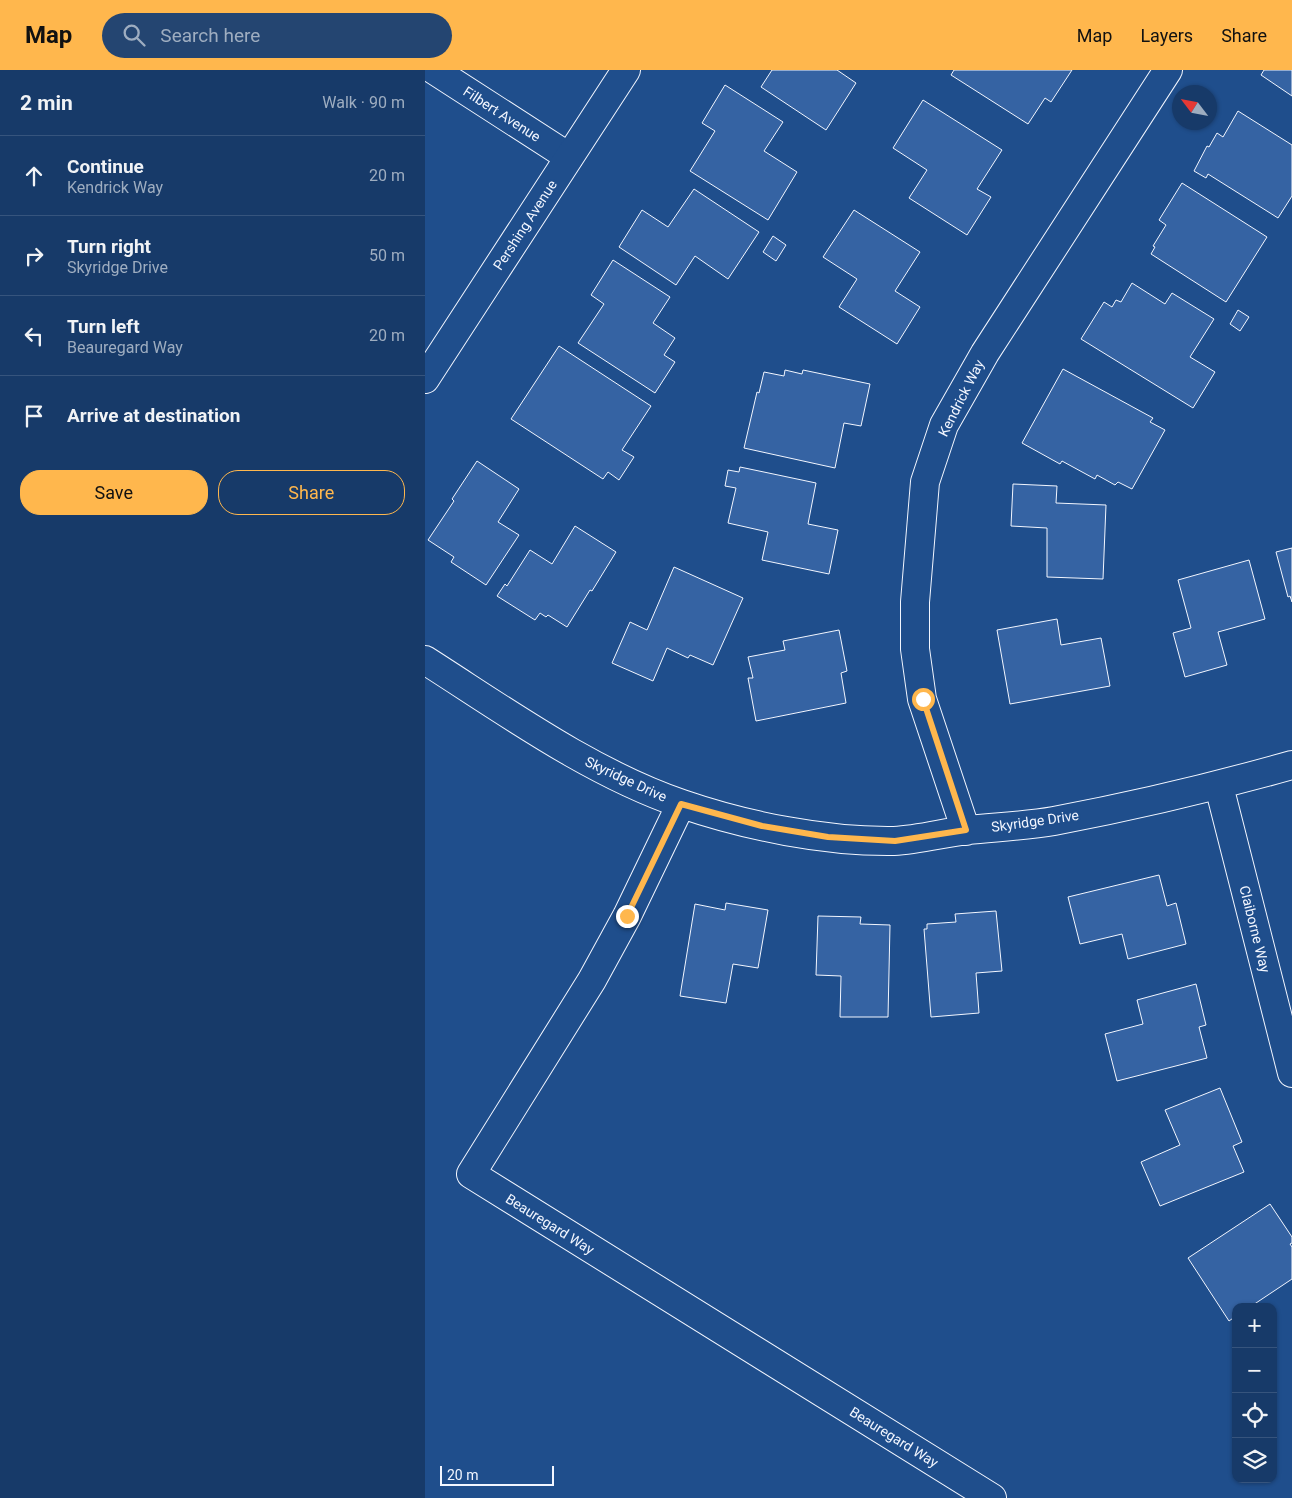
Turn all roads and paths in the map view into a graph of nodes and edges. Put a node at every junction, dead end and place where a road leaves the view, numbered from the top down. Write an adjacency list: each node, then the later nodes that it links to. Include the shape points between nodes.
1 (434, 70): 4 (street, Filbert Avenue)
2 (626, 70): 4 (street, Pershing Avenue)
3 (1168, 70): 10 (street, Kendrick Way, via 985,353 944,425 925,482 915,602 915,649 923,699)
4 (569, 157): 5 (street, Pershing Avenue)
5 (425, 379)
6 (425, 660): 9 (street, Skyridge Drive, via 555,743 614,775)
7 (1292, 766): 8 (street, Skyridge Drive)
8 (1219, 786): 10 (street, Skyridge Drive, via 1052,821); 11 (street, Claiborne Way)
9 (681, 804): 10 (street, Skyridge Drive, via 762,826 828,837 895,841); 12 (street, Beauregard Way, via 592,980 471,1174)
10 (966, 830)
11 (1292, 1073)
12 (991, 1498)

